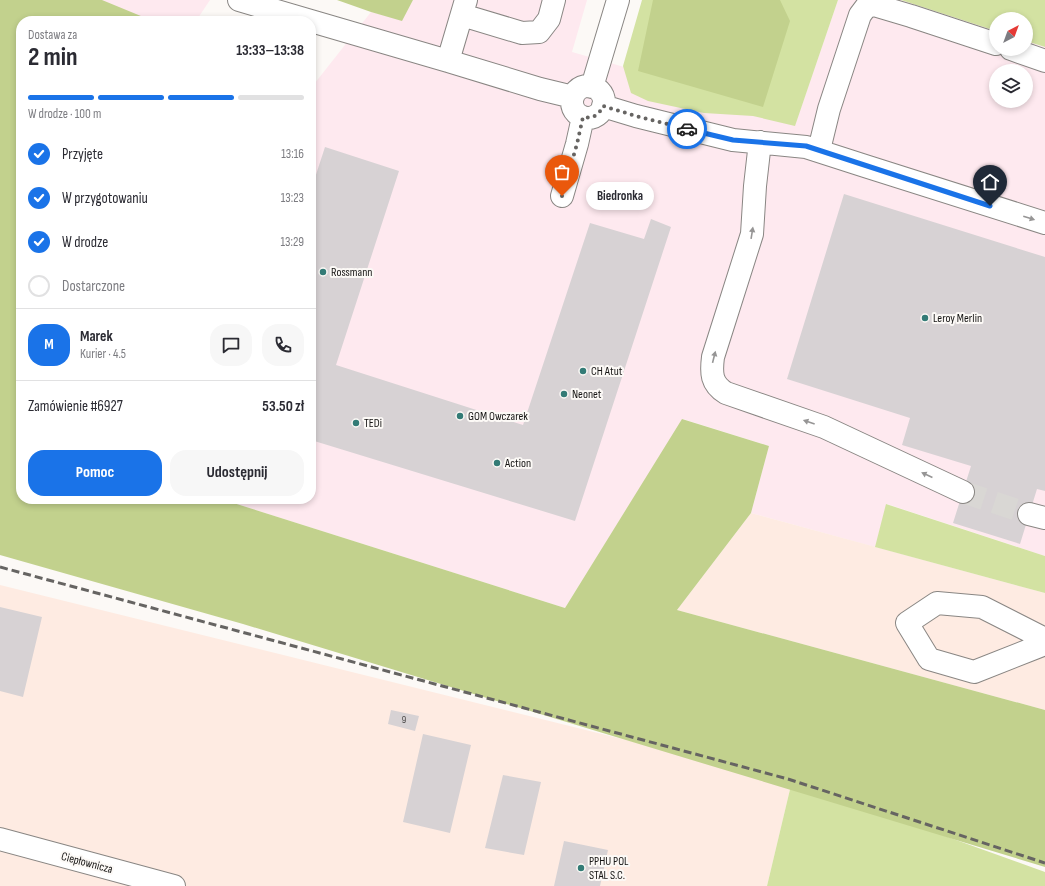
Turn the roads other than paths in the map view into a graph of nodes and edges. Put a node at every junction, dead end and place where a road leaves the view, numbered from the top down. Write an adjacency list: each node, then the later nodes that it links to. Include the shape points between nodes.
1 (239, 0): 5 (street)
2 (554, 0): 4 (street, via 549,19 539,32 522,33)
3 (618, 0): 12 (street)
4 (464, 8): 10 (street)
5 (260, 14): 6 (street)
6 (275, 16)
7 (316, 22): 10 (street)
8 (989, 42): 17 (street, via 874,5 866,7 860,15 829,109)
9 (1031, 56): 11 (street)
10 (448, 61): 13 (street)
11 (1045, 61)
12 (592, 87): 13 (street, via 582,87); 14 (street, via 600,92 604,101)
13 (573, 97): 15 (street, via 575,112)
14 (603, 106): 15 (street, via 593,117); 16 (street, via 717,137)
15 (583, 117): 18 (street)
16 (760, 142): 17 (street, via 806,146); 20 (street, one-way to 16, via 824,427 726,393 714,382 713,357 752,234)
17 (819, 150): 19 (street, one-way to 19)
18 (562, 196)
19 (1045, 223)
20 (962, 492)
21 (1045, 639): 22 (street, via 982,606 937,603 907,623 929,659 974,672)
22 (1045, 644)
23 (0, 839): 24 (street, Ciepłownicza)
24 (174, 886)

